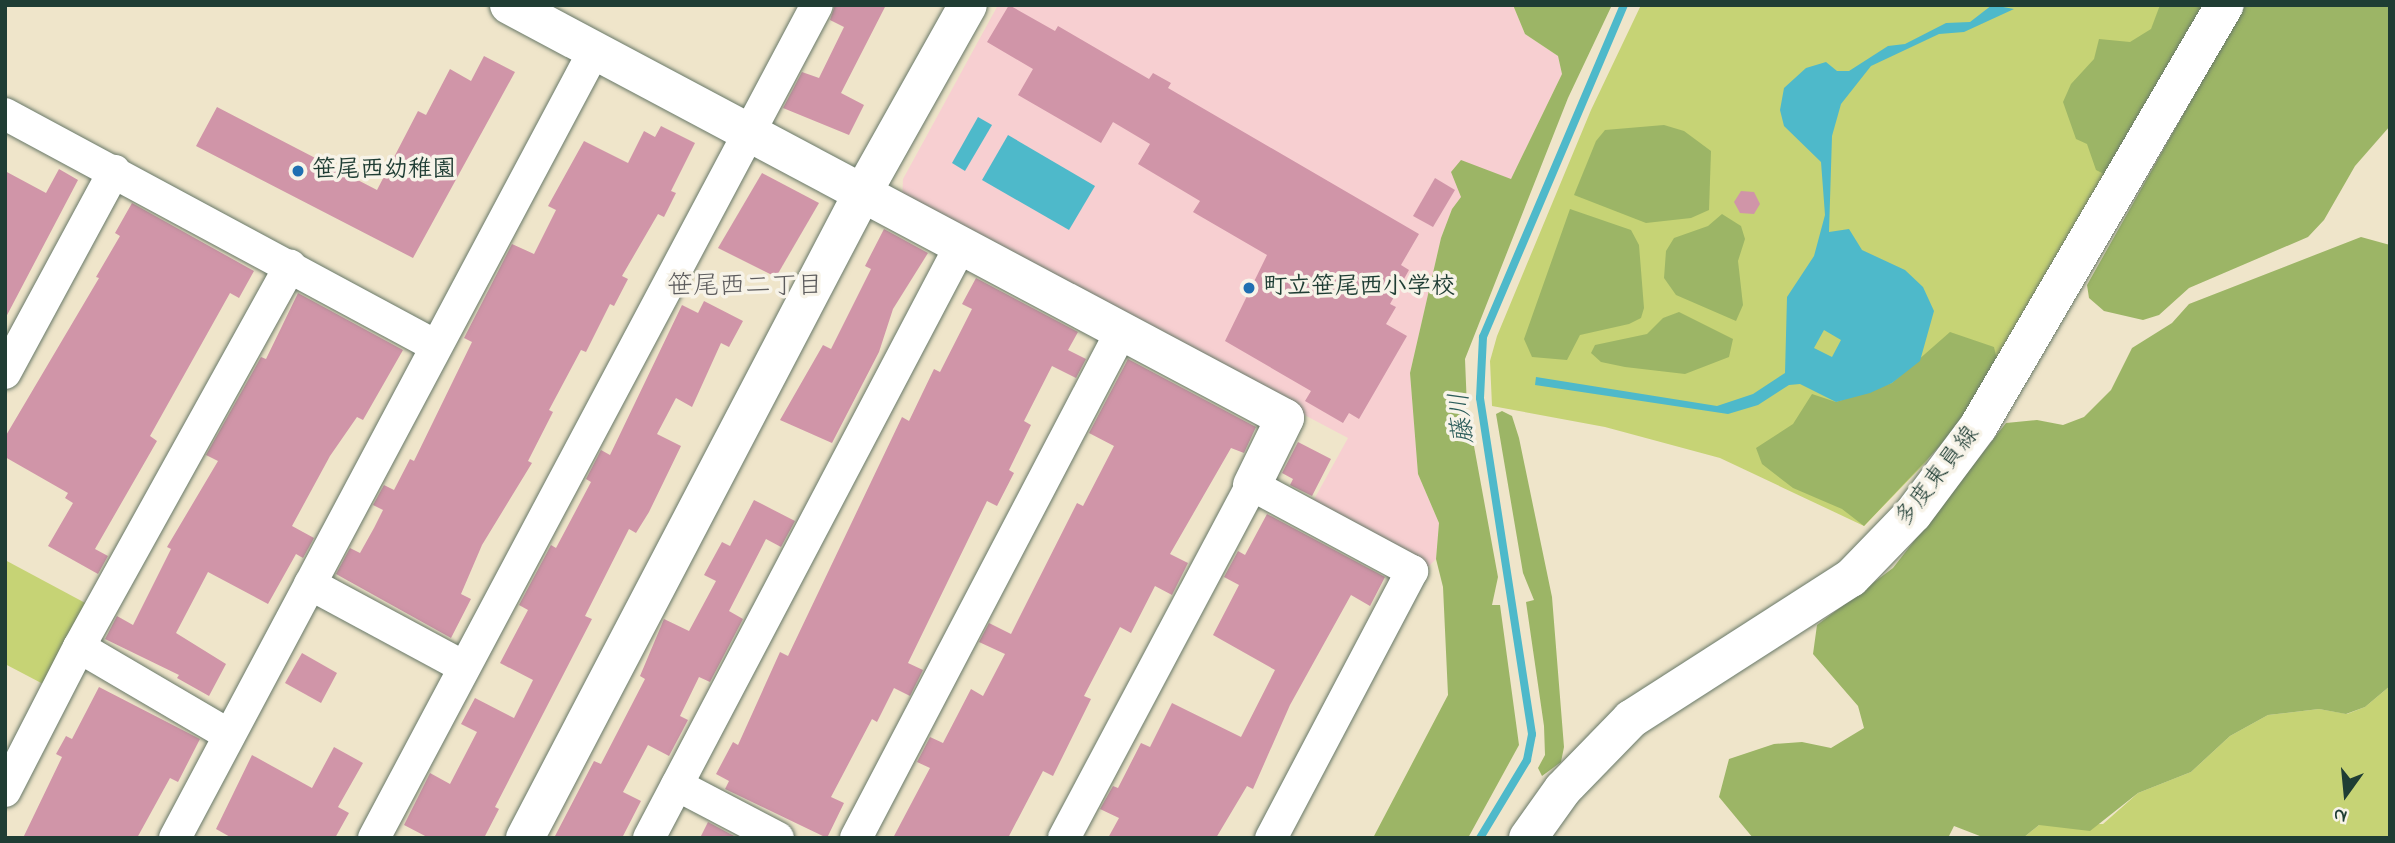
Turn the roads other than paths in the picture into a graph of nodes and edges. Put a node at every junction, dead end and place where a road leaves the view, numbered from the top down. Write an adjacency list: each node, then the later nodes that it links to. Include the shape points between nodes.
1 (509, 5): 5 (street)
2 (817, 5): 7 (street)
3 (968, 5): 9 (street)
4 (2225, 5): 30 (street, 多度東員線, via 1978,427 1913,513 1851,578 1631,719 1563,789)
5 (594, 51): 7 (street); 13 (street)
6 (5, 114): 8 (street)
7 (749, 133): 9 (street); 18 (street)
8 (114, 172): 11 (street); 14 (street)
9 (863, 192): 10 (street); 24 (street)
10 (961, 245): 12 (street); 20 (street)
11 (290, 266): 13 (street); 17 (street)
12 (1122, 330): 15 (street, via 1285,418); 27 (street)
13 (435, 346): 16 (street)
14 (5, 373)
15 (1252, 485): 28 (street); 29 (street, via 1412,571)
16 (310, 584): 18 (street); 19 (street)
17 (79, 647): 19 (street); 21 (street)
18 (464, 667): 23 (street)
19 (229, 735): 22 (street)
20 (677, 785): 25 (street); 26 (street)
21 (5, 791)
22 (175, 838)
23 (374, 838)
24 (525, 838)
25 (649, 838)
26 (778, 838)
27 (856, 838)
28 (1064, 838)
29 (1271, 838)
30 (1528, 838)

